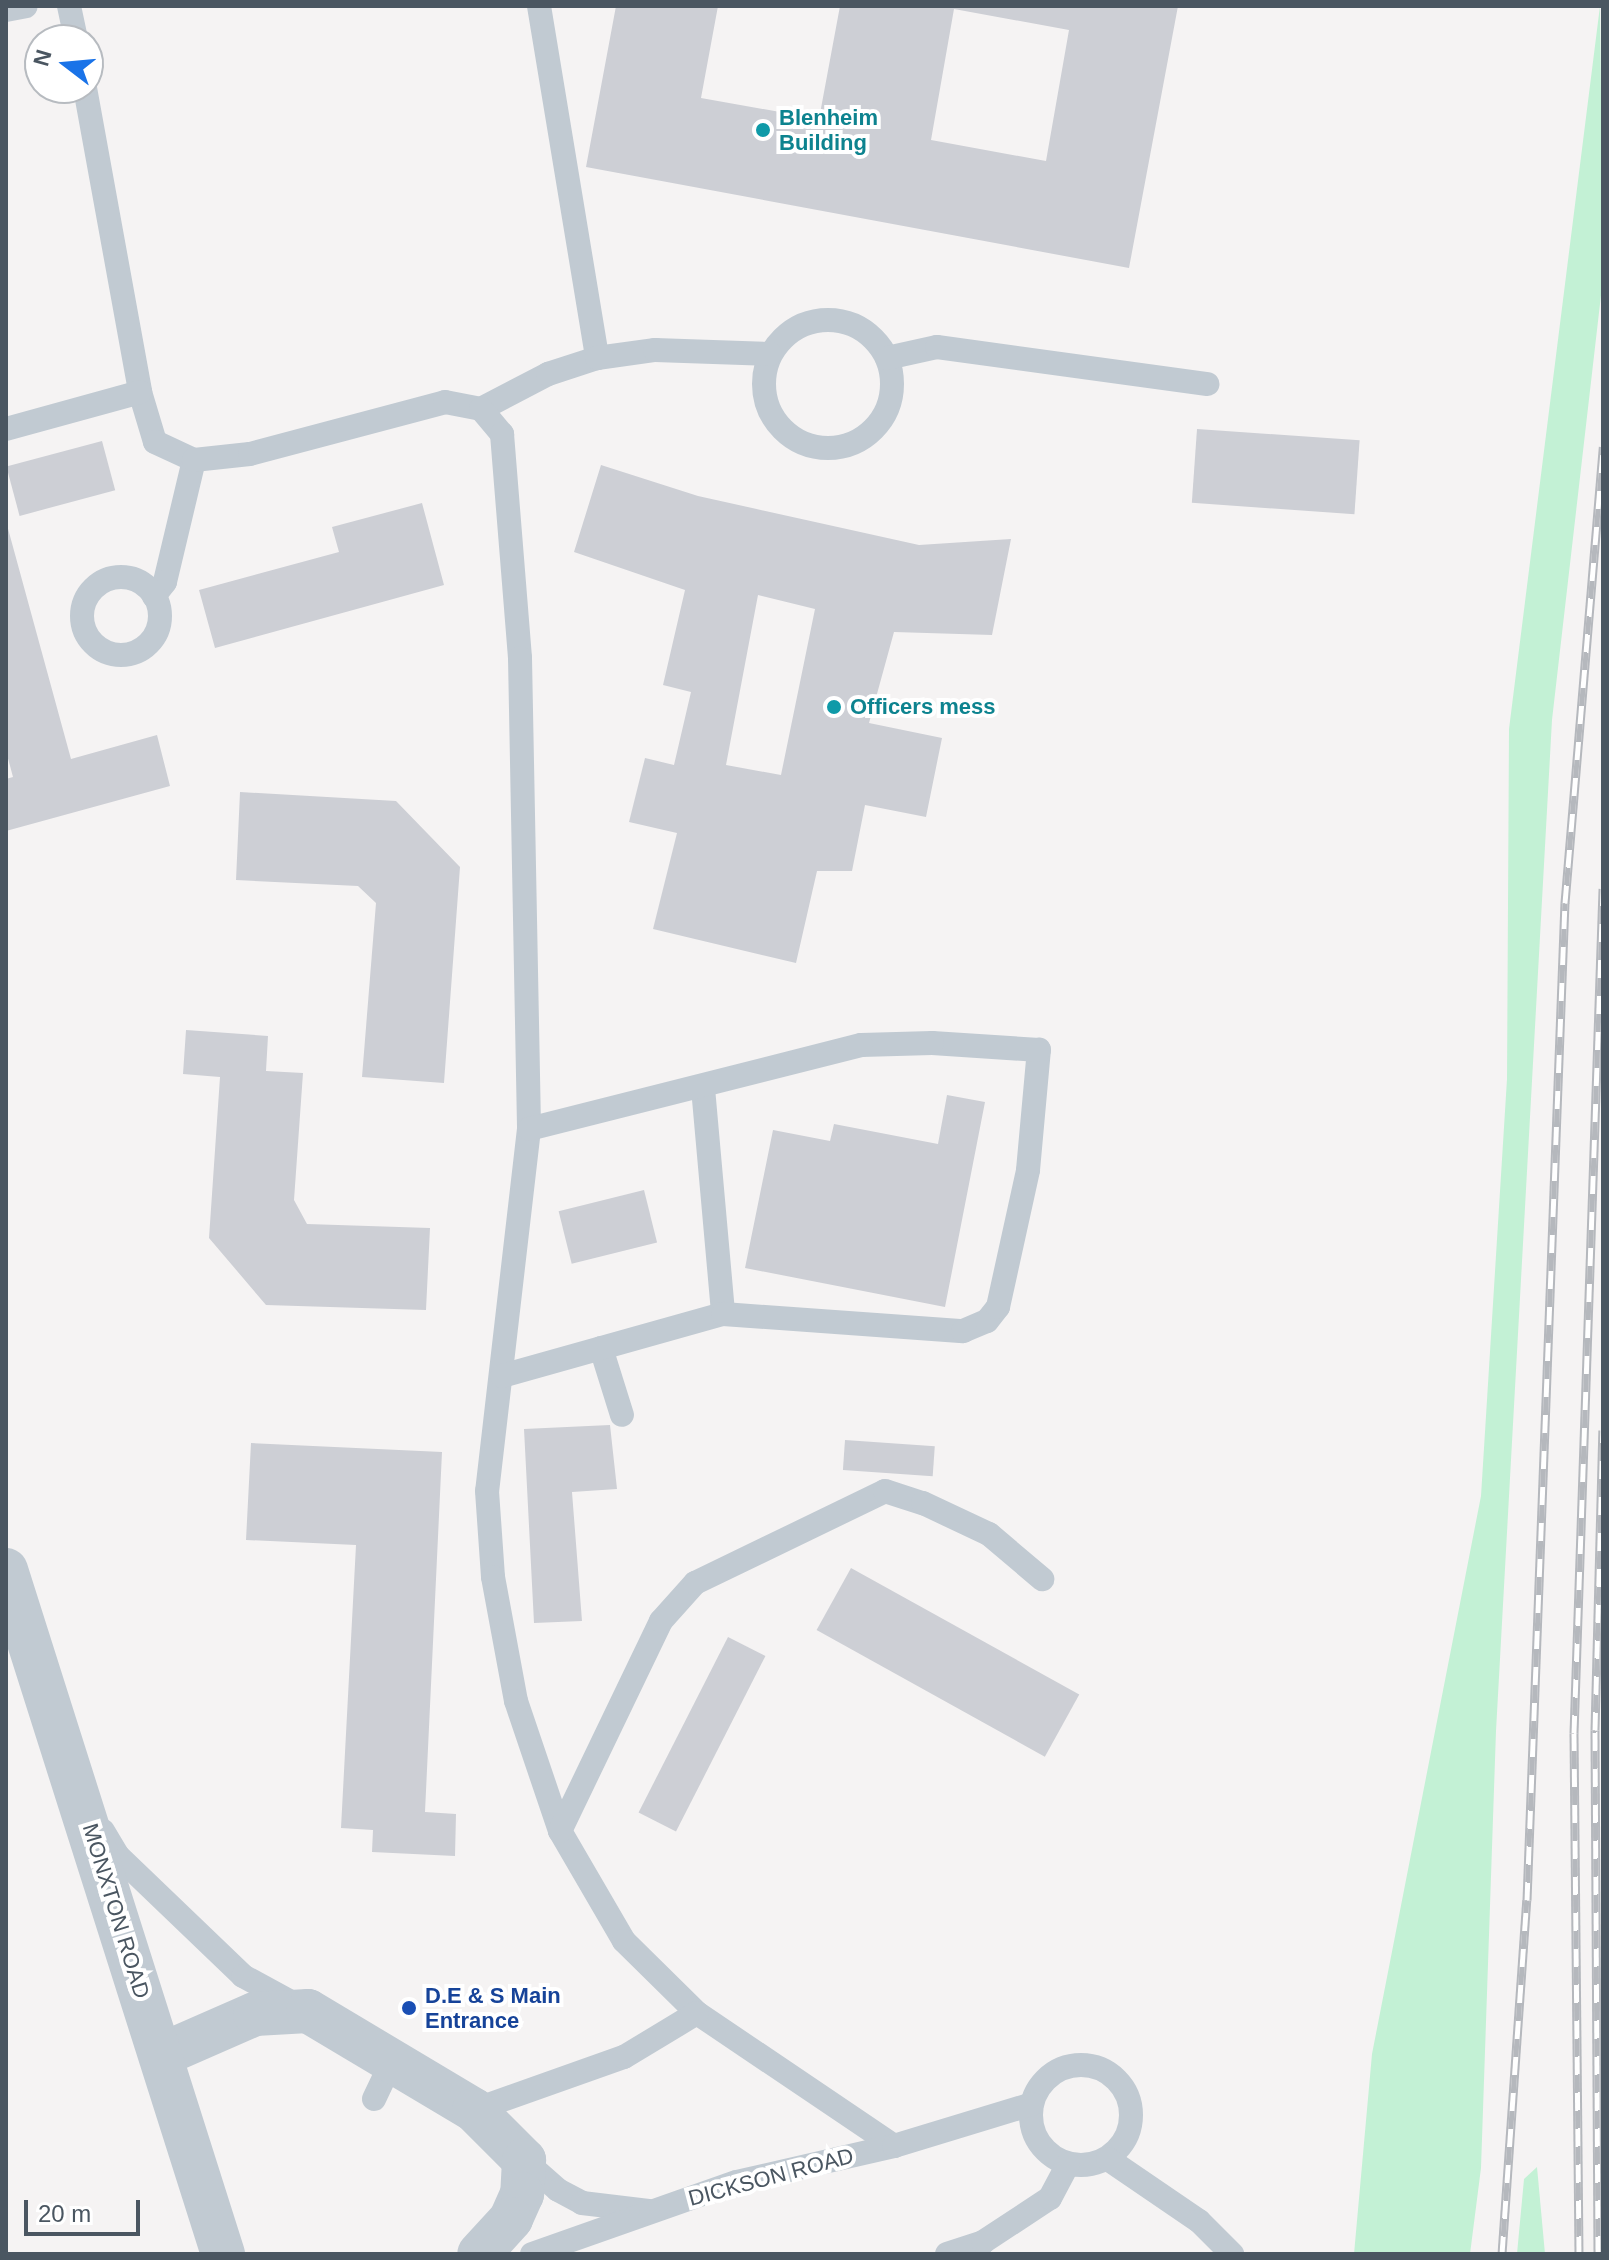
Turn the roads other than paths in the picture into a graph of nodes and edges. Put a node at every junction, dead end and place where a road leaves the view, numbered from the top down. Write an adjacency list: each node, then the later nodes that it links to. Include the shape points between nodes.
1 (26, 6): 3 (lane)
2 (539, 6): 6 (lane)
3 (6, 10)
4 (88, 104): 9 (lane)
5 (770, 354): 6 (lane, via 655,350); 7 (lane, via 792,329 835,319 857,326); 7 (lane, via 764,386 773,418 788,435 832,449 854,443 887,409 892,387)
6 (597, 358): 10 (lane, via 548,374)
7 (887, 358): 8 (lane, via 937,347)
8 (1207, 384)
9 (140, 392): 11 (lane); 12 (lane, via 155,442)
10 (481, 409): 12 (lane, via 445,402 250,454); 15 (lane, via 502,434 520,658)
11 (6, 429)
12 (194, 460): 13 (lane, via 165,582)
13 (154, 596)
14 (703, 1088): 15 (lane); 16 (lane); 16 (lane, via 811,1054 861,1045 1039,1050 1028,1170 998,1307 987,1321 963,1331)
15 (529, 1129): 18 (lane)
16 (723, 1314): 17 (lane)
17 (601, 1348): 18 (lane); 19 (lane)
18 (502, 1376): 23 (lane, via 487,1491 493,1577 516,1701)
19 (622, 1415)
20 (6, 1570): 22 (street, MONXTON ROAD)
21 (1042, 1579): 23 (lane, via 989,1534 885,1491 695,1583 661,1621)
22 (76, 1784): 24 (lane, via 118,1856 187,1925 243,1976); 26 (street, MONXTON ROAD)
23 (560, 1831): 25 (lane, via 624,1941)
24 (308, 2011): 26 (street, via 255,2014); 27 (street)
25 (697, 2013): 30 (lane, via 624,2057); 31 (lane)
26 (161, 2055): 36 (street, MONXTON ROAD)
27 (392, 2061): 28 (lane); 30 (street)
28 (374, 2099)
29 (1032, 2104): 31 (lane, DICKSON ROAD); 32 (lane, via 1048,2077 1063,2068 1093,2066 1107,2072 1128,2095 1132,2110 1127,2138); 34 (lane, via 1034,2135 1042,2148)
30 (474, 2110): 33 (street)
31 (894, 2146): 35 (lane, DICKSON ROAD, via 737,2182)
32 (1108, 2159): 34 (lane); 40 (lane, via 1199,2221)
33 (524, 2160): 35 (lane, DICKSON ROAD, via 582,2203); 37 (street, via 522,2194 511,2219)
34 (1068, 2164): 39 (lane, via 1050,2198 983,2242)
35 (649, 2211): 38 (lane, DICKSON ROAD, via 607,2232)
36 (223, 2254)
37 (479, 2254)
38 (532, 2254)
39 (947, 2254)
40 (1232, 2254)

